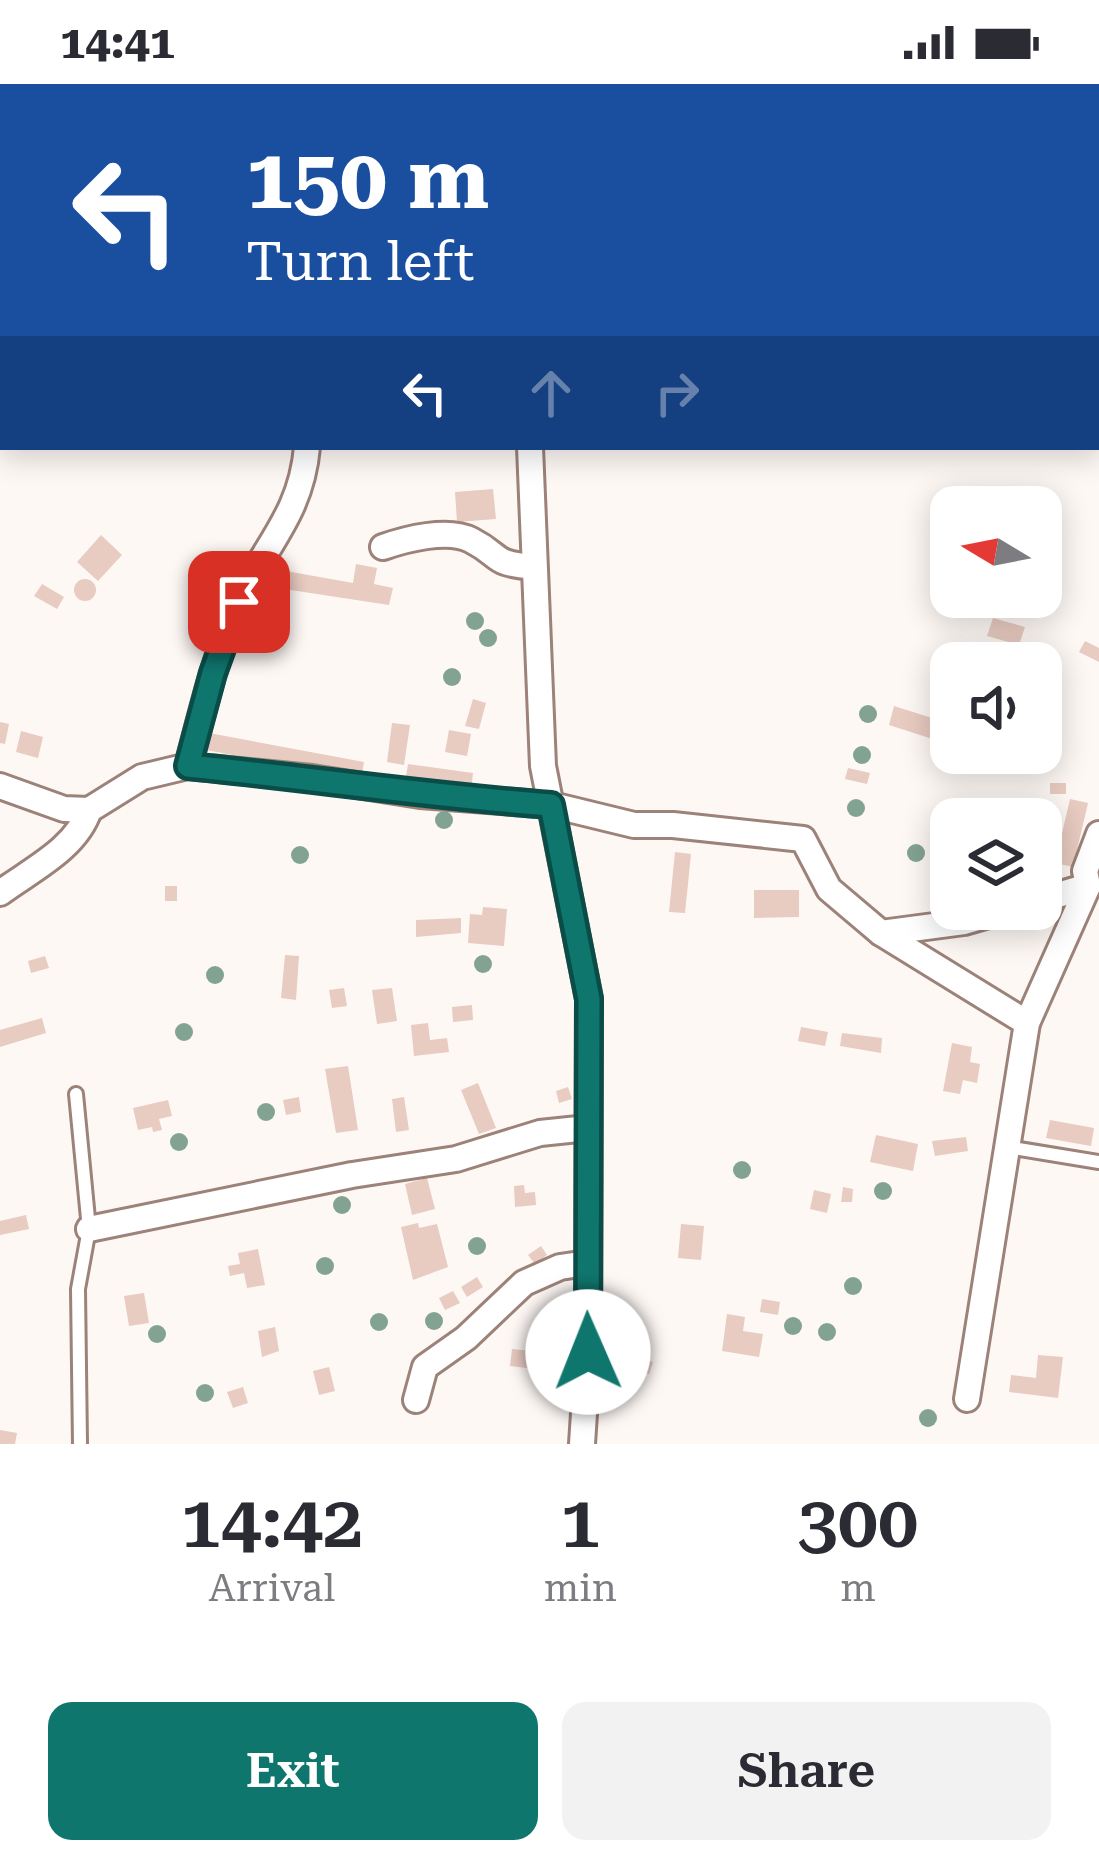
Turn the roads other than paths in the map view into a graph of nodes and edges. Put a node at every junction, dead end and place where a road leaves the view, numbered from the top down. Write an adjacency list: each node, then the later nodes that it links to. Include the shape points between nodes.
1 (307, 450): 5 (street, via 304,479 281,532 232,620)
2 (530, 450): 4 (street)
3 (382, 547): 4 (street, via 469,538 500,564)
4 (534, 567): 7 (street)
5 (188, 766): 7 (street); 8 (street, via 142,777)
6 (0, 786): 8 (street)
7 (551, 805): 14 (street, via 634,825 803,839 829,889); 17 (street, via 589,999)
8 (89, 810): 11 (street, via 53,856)
9 (1099, 834): 10 (street, via 1085,871)
10 (1088, 886): 12 (street); 15 (street)
11 (0, 893)
12 (1062, 894)
13 (930, 926): 14 (street)
14 (880, 933): 15 (street)
15 (1027, 1023): 18 (street)
16 (76, 1094): 20 (lane)
17 (588, 1128): 20 (street); 21 (street)
18 (1006, 1146): 19 (lane); 22 (street)
19 (1099, 1162)
20 (89, 1229): 24 (lane, via 78,1289)
21 (587, 1263): 23 (street, via 524,1283 425,1367); 25 (street)
22 (967, 1399)
23 (416, 1400)
24 (80, 1444)
25 (582, 1444)

